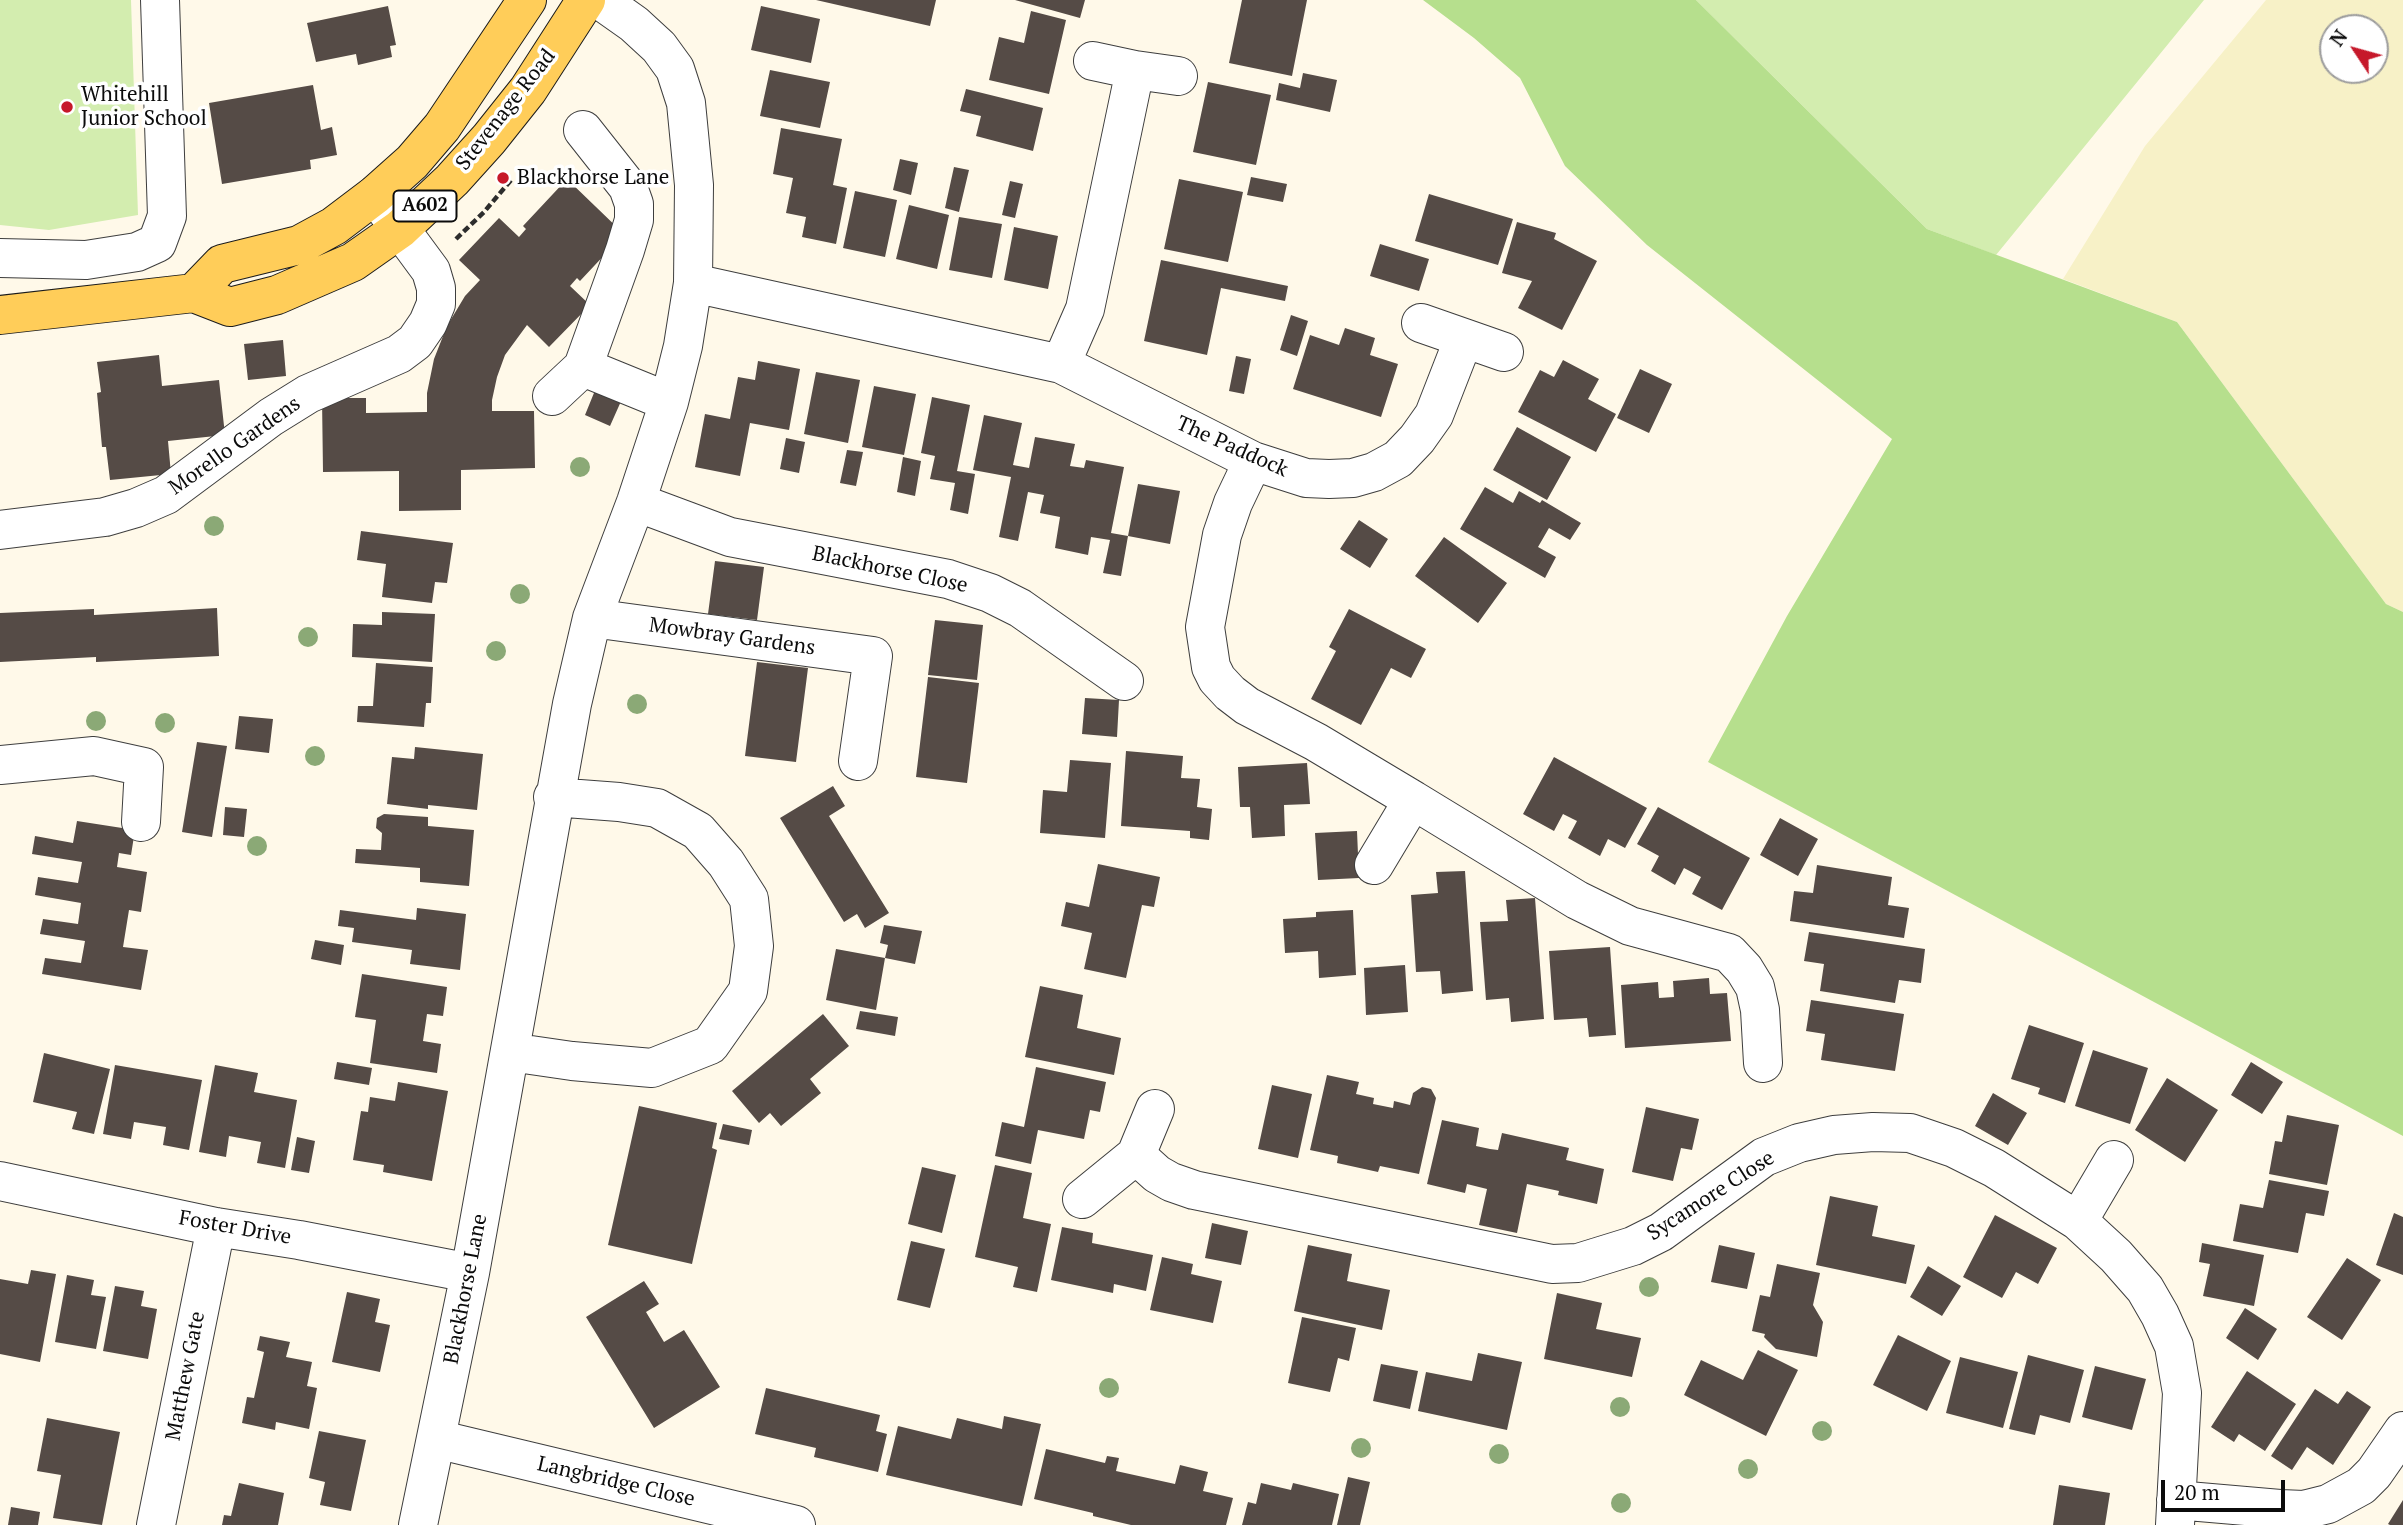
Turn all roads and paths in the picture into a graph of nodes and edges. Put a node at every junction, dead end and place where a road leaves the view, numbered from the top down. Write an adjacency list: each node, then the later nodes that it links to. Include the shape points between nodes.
1 (160, 0): 12 (street, via 167,216 157,243 137,253 86,260)
2 (527, 0): 10 (main road, Stevenage Road / A602, via 442,127 412,162)
3 (586, 0): 11 (main road, Stevenage Road / A602, via 528,90 489,139)
4 (600, 0): 5 (street, Blackhorse Lane)
5 (644, 12): 13 (street, Blackhorse Lane, via 659,47 675,69 687,103 695,186)
6 (1093, 61): 7 (street)
7 (1135, 70): 8 (street); 19 (street, via 1085,309)
8 (1178, 76)
9 (583, 130): 20 (street, via 628,187 634,220)
10 (375, 194): 11 (street, Morello Gardens); 14 (main road, Stevenage Road / A602, via 334,226 299,245 222,264)
11 (400, 229): 14 (main road, Stevenage Road / A602, via 353,262 277,295 230,307); 25 (street, Morello Gardens, via 431,271 436,288 436,304 415,342 399,354 308,394 166,495 105,516)
12 (0, 258)
13 (693, 283): 19 (street, The Paddock); 22 (street, Blackhorse Lane)
14 (194, 293): 15 (main road, Stevenage Road / A602)
15 (0, 315)
16 (1421, 323): 17 (street)
17 (1464, 338): 18 (street); 23 (street, The Paddock, via 1434,415 1398,459 1374,472 1329,479 1306,478)
18 (1504, 352)
19 (1060, 364): 23 (street, The Paddock)
20 (583, 367): 21 (street); 22 (street)
21 (552, 396)
22 (669, 402): 24 (street, Blackhorse Lane)
23 (1253, 461): 31 (street, via 1222,534 1205,628 1211,667 1217,679 1247,706)
24 (636, 502): 26 (street, Blackhorse Lane); 27 (street, Blackhorse Close, via 730,537 948,579 990,593 1020,608)
25 (0, 530)
26 (592, 618): 28 (street, Mowbray Gardens, via 873,656); 30 (street, Blackhorse Lane)
27 (1124, 681)
28 (858, 761)
29 (0, 765): 32 (street, via 93,756 144,767)
30 (553, 797): 34 (street, Blackhorse Lane); 34 (street, via 657,808 698,831 749,899 754,946 748,991 710,1045 653,1068)
31 (1413, 800): 33 (street); 35 (street, via 1577,900 1620,921 1729,954 1755,987)
32 (141, 822)
33 (1374, 865)
34 (510, 1052): 43 (street, Blackhorse Lane)
35 (1763, 1063)
36 (1155, 1109): 37 (street)
37 (1136, 1155): 40 (street); 41 (street, Sycamore Close, via 1157,1174 1194,1190 1552,1264 1578,1263 1633,1247 1764,1157 1799,1143 1872,1132 1910,1133 1954,1148)
38 (2114, 1160): 41 (street)
39 (0, 1181): 42 (street, Foster Drive)
40 (1083, 1199)
41 (2078, 1221): 46 (street, Sycamore Close, via 2145,1289 2174,1346 2182,1393)
42 (216, 1227): 43 (street, Foster Drive); 47 (street, Matthew Gate)
43 (470, 1273): 45 (street, Blackhorse Lane)
44 (2403, 1431): 46 (street, via 2361,1486 2328,1504 2304,1510)
45 (436, 1439): 48 (street, Blackhorse Lane); 49 (street, Langbridge Close)
46 (2176, 1512)
47 (156, 1525)
48 (418, 1525)
49 (796, 1525)

